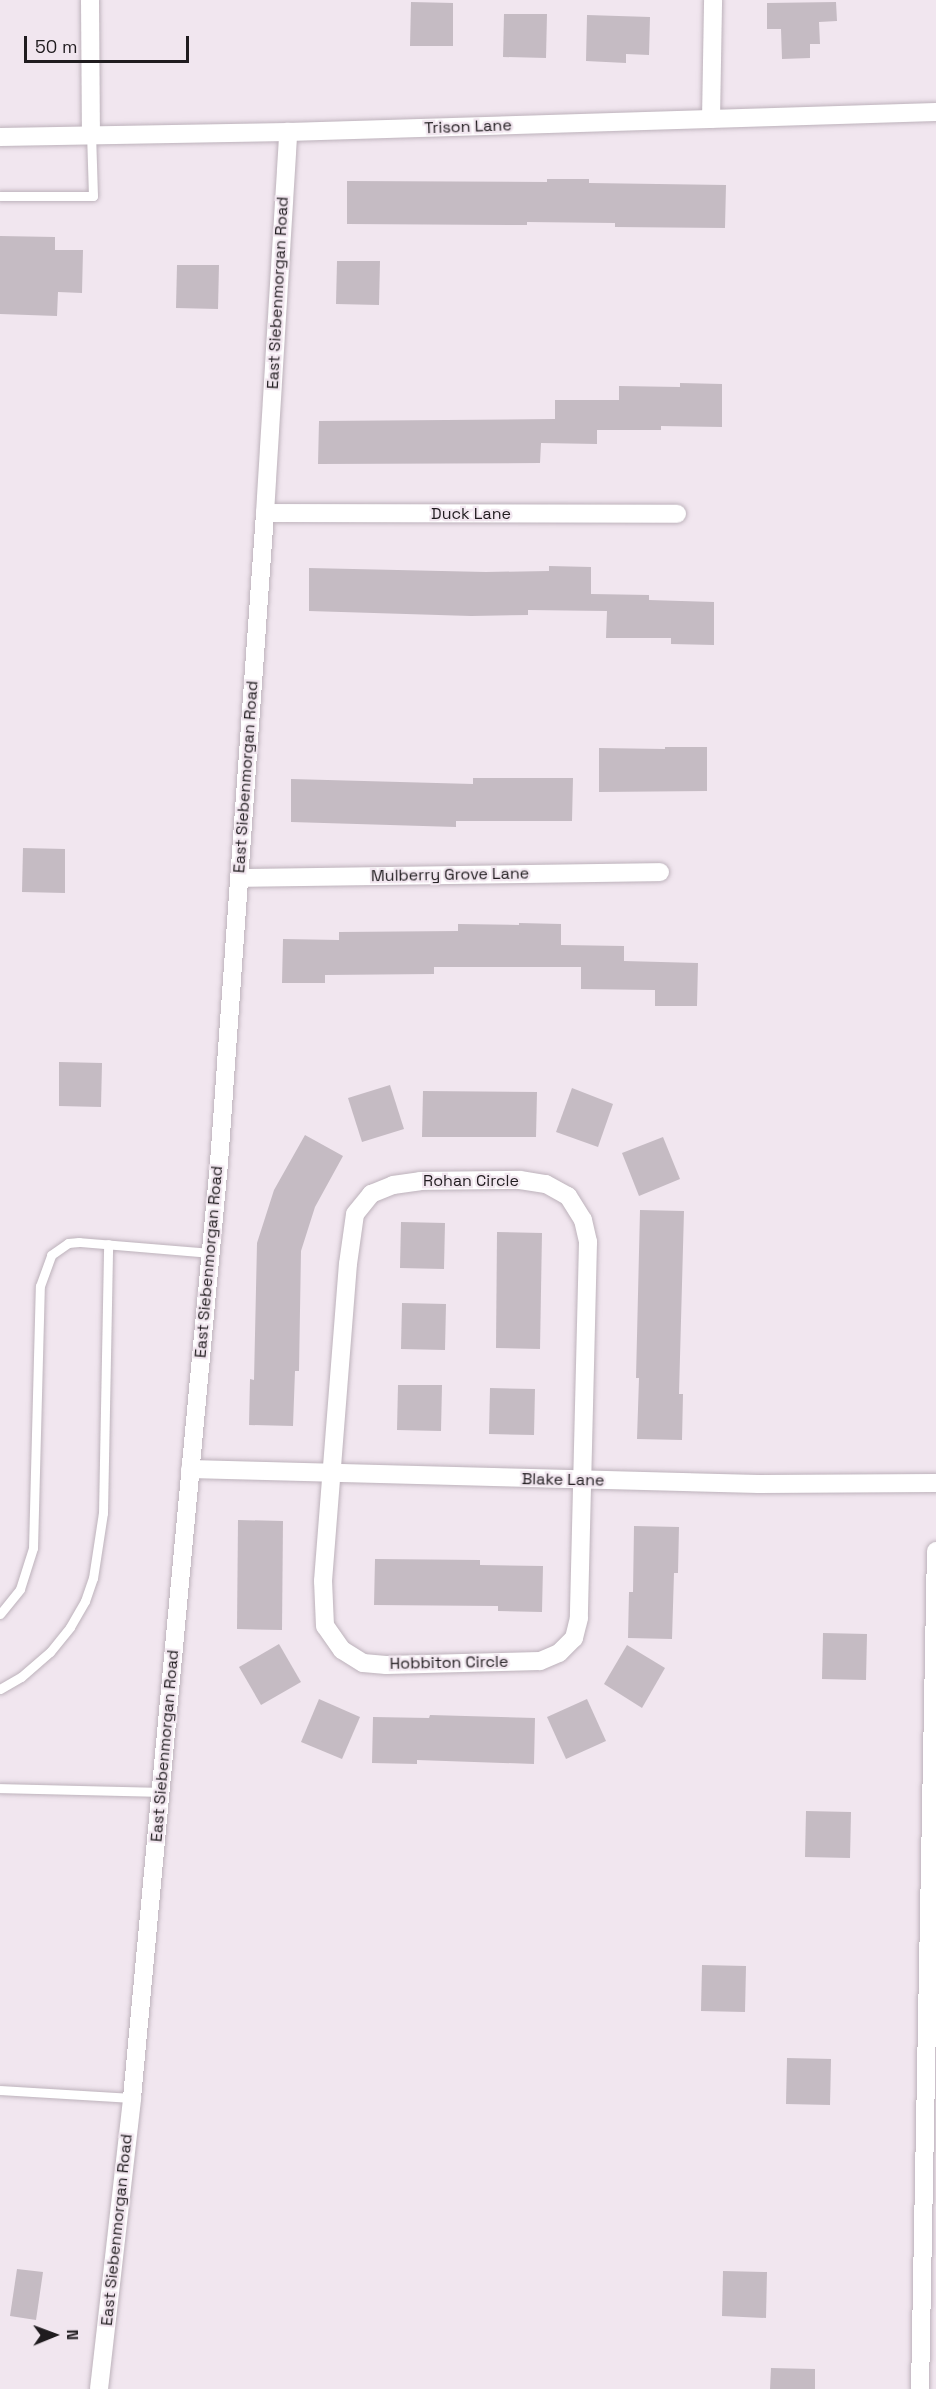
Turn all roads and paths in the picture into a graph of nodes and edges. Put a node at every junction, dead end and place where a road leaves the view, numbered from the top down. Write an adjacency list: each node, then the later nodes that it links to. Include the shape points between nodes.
1 (90, 0): 6 (street)
2 (713, 0): 4 (street)
3 (936, 112): 4 (street, Trison Lane)
4 (711, 119): 5 (street, Trison Lane)
5 (288, 132): 6 (street, Trison Lane); 9 (street, East Siebenmorgan Road)
6 (91, 134): 7 (street, Trison Lane); 8 (lane, via 93,195)
7 (0, 137)
8 (0, 196)
9 (265, 513): 10 (street, Duck Lane); 12 (street, East Siebenmorgan Road)
10 (677, 514)
11 (660, 872): 12 (street, Mulberry Grove Lane)
12 (239, 878): 14 (street, East Siebenmorgan Road)
13 (108, 1244): 14 (lane); 20 (lane, via 68,1243 51,1255 42,1274 35,1534 26,1577); 21 (lane, via 103,1513 93,1578 75,1618 50,1652)
14 (210, 1253): 15 (street, East Siebenmorgan Road)
15 (190, 1469): 16 (street, Blake Lane); 23 (street, East Siebenmorgan Road)
16 (331, 1474): 17 (street, Blake Lane); 17 (street, Hobbiton Circle, via 323,1581 325,1626 342,1650 363,1663 386,1665 540,1661 559,1653 574,1638 579,1618); 17 (street, Rohan Circle, via 355,1214 371,1194 393,1185 520,1180 546,1184 568,1196 583,1220 588,1242)
17 (583, 1480): 18 (street, Blake Lane)
18 (936, 1483)
19 (936, 1551): 27 (street)
20 (0, 1614)
21 (0, 1689)
22 (0, 1788): 23 (lane)
23 (160, 1792): 25 (street, East Siebenmorgan Road)
24 (0, 2090): 25 (lane)
25 (132, 2098): 26 (street, East Siebenmorgan Road)
26 (99, 2389)
27 (920, 2389)

